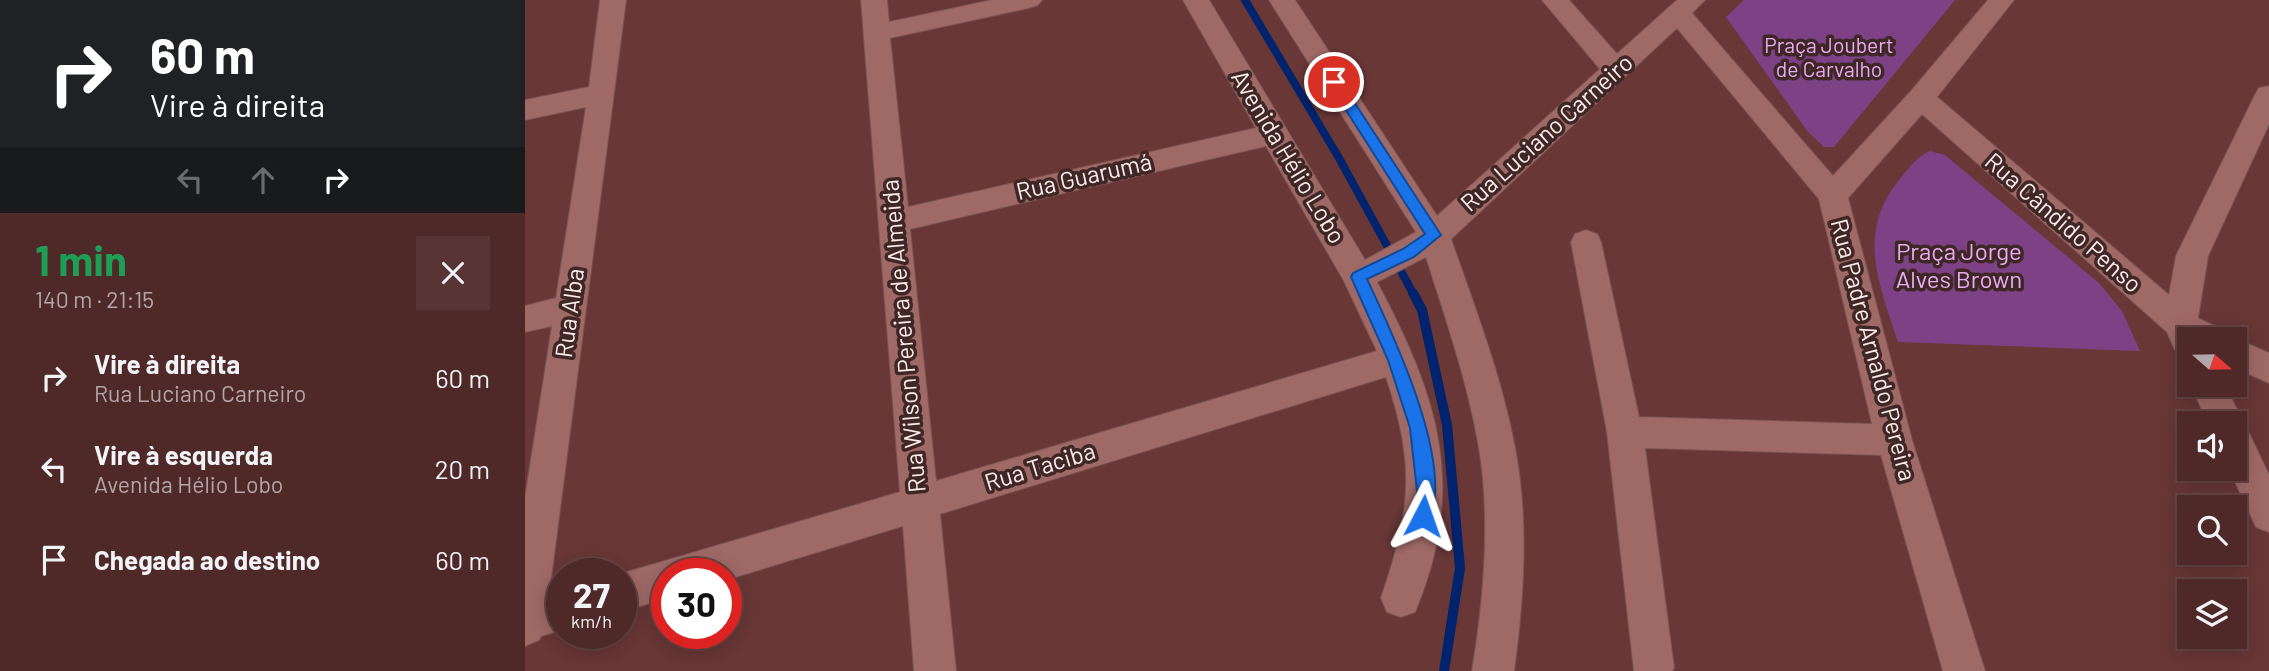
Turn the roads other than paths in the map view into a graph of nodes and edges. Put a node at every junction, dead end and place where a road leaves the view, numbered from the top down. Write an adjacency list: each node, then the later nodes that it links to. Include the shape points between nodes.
1 (613, 0): 10 (street, Rua Alba)
2 (1029, 0): 8 (street)
3 (1196, 0): 14 (street, Avenida Hélio Lobo)
4 (1282, 0): 18 (street)
5 (1555, 0): 9 (street)
6 (2001, 0): 12 (street, Rua Padre Arnaldo Pereira)
7 (1686, 7): 9 (street, Rua Luciano Carneiro); 15 (street)
8 (876, 16): 16 (street, Rua Wilson Pereira de Almeida)
9 (1616, 70): 18 (street, Rua Luciano Carneiro)
10 (602, 94): 13 (street); 20 (street, Rua Alba)
11 (2269, 95): 22 (street, via 2192,256)
12 (1921, 98): 15 (street, Rua Padre Arnaldo Pereira); 23 (street, Rua Cândido Penso)
13 (525, 110)
14 (1273, 134): 16 (street, Rua Guarumá); 19 (street, Avenida Hélio Lobo)
15 (1833, 196): 28 (street, Rua Padre Arnaldo Pereira)
16 (895, 221): 30 (street, Rua Wilson Pereira de Almeida)
17 (1587, 242): 27 (street)
18 (1421, 244): 19 (street, Rua Luciano Carneiro); 38 (street, via 1471,344 1497,448 1503,506 1502,611)
19 (1366, 274): 25 (street, Avenida Hélio Lobo)
20 (571, 308): 21 (street); 35 (street, Rua Alba)
21 (525, 319)
22 (2186, 327)
23 (2177, 328)
24 (2247, 358): 26 (street)
25 (1396, 360): 30 (street, Rua Taciba); 33 (street, Avenida Hélio Lobo, via 1418,428 1426,491 1419,541)
26 (2269, 369)
27 (1625, 432): 28 (street); 36 (street)
28 (1894, 440): 39 (street, Rua Padre Arnaldo Pereira)
29 (2247, 468): 31 (street)
30 (918, 504): 32 (street, Rua Taciba); 37 (street, Rua Wilson Pereira de Almeida)
31 (2269, 515)
32 (737, 558)
33 (1401, 598)
34 (546, 616): 35 (street)
35 (525, 623)
36 (1653, 668)
37 (935, 671)
38 (1493, 671)
39 (1964, 671)

